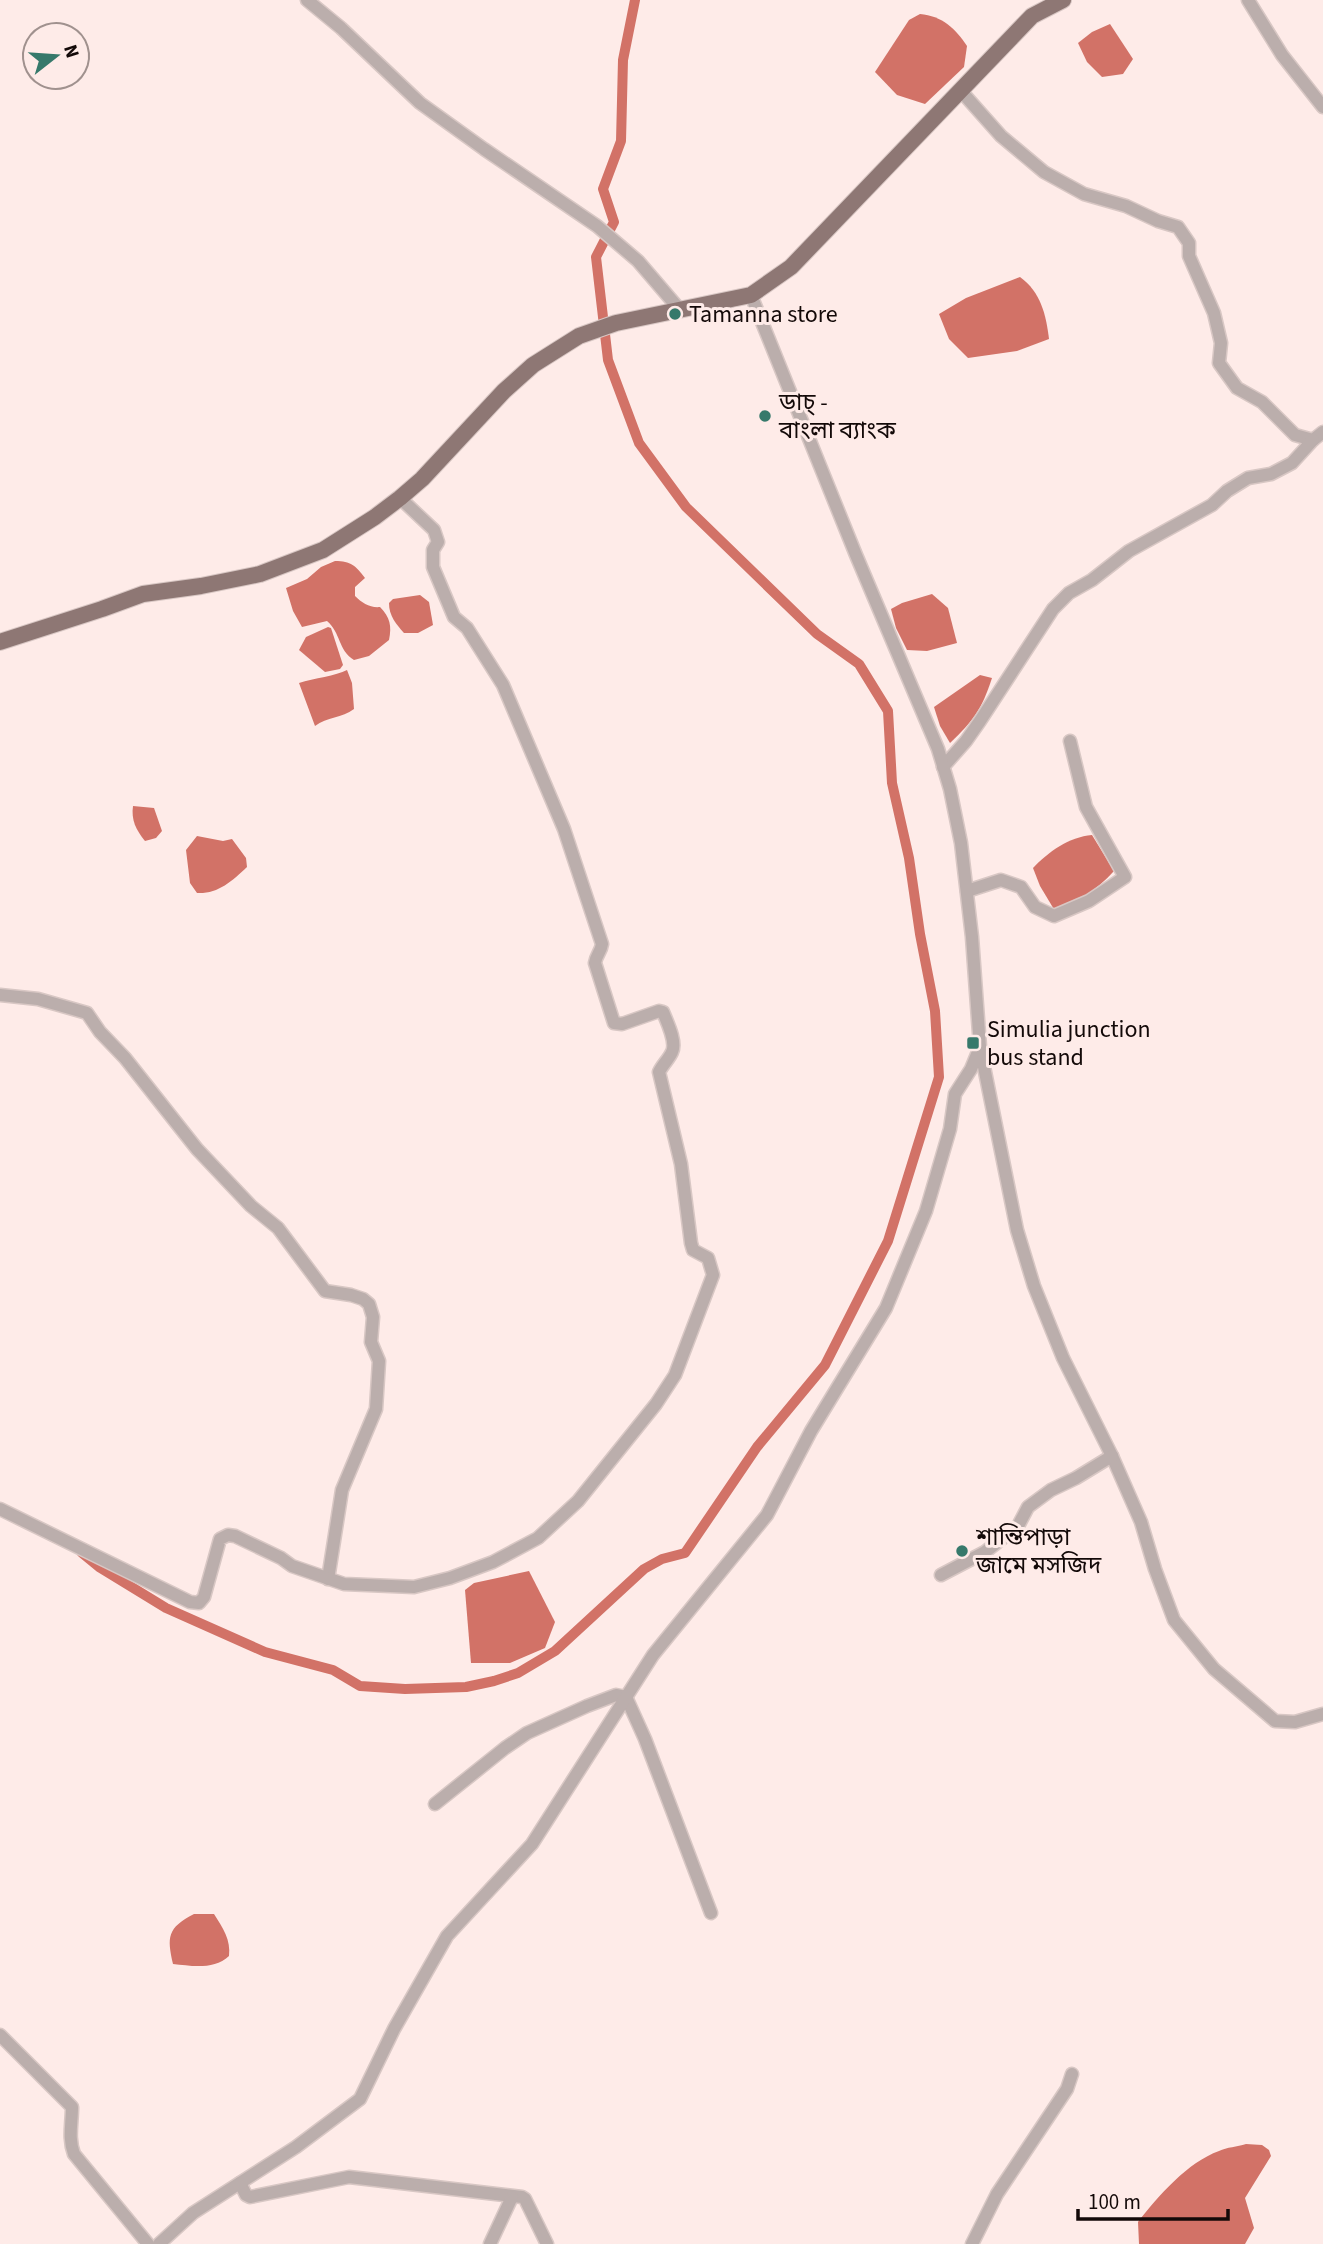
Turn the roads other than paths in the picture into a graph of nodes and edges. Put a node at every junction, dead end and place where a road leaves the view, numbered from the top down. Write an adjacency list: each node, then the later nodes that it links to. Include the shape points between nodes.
1 (307, 0): 7 (street, via 420,103 597,226 638,261)
2 (1063, 0): 4 (main road, via 1032,16)
3 (1248, 0): 5 (street, via 1282,55)
4 (961, 91): 6 (main road, via 791,267); 8 (street, via 1002,136 1044,172 1084,194 1178,227 1189,243 1189,256 1214,313 1222,343 1219,363 1237,388 1262,402 1295,435)
5 (1323, 107)
6 (751, 295): 7 (main road); 12 (street)
7 (680, 310): 9 (main road, via 579,336 533,365)
8 (1318, 436): 12 (street, via 1292,463 1271,474 1248,478 1069,593 1053,609 973,731)
9 (400, 498): 10 (main road, via 323,550 260,575 144,594); 19 (street, via 433,530 438,542 433,567 454,617 467,628 503,685 564,829 602,944 595,962 614,1023 663,1012 674,1051 659,1072 681,1164 691,1243 693,1250 708,1258 713,1275 675,1375 656,1404 578,1501 538,1538 475,1569 414,1587)
10 (0, 642)
11 (1070, 741): 13 (street, via 1086,807 1125,877 1089,901 1054,916 1035,908 1021,887 1001,880)
12 (943, 767): 13 (street)
13 (967, 891): 15 (street)
14 (0, 995): 19 (street, via 38,999 87,1013 197,1149 278,1228 325,1291 351,1295 369,1304 371,1342 379,1361 376,1409 342,1490)
15 (980, 1046): 16 (street, via 1014,1216 1034,1286 1063,1358); 20 (street, via 955,1094 950,1129 926,1211 886,1308 811,1431 767,1515 653,1655)
16 (1112, 1456): 18 (street, via 1051,1490 1028,1507 1018,1526 985,1552); 21 (street, via 1174,1620 1214,1669 1275,1721 1295,1722)
17 (0, 1509): 19 (street, via 190,1602 199,1603 204,1597 220,1539 228,1535)
18 (941, 1575)
19 (328, 1579)
20 (626, 1697): 22 (street, via 616,1695 527,1733); 23 (street); 26 (street, via 532,1844 447,1936 360,2099)
21 (1323, 1714)
22 (435, 1804)
23 (711, 1913)
24 (0, 2035): 28 (street, via 72,2107 69,2141 74,2154)
25 (1072, 2074): 32 (street, via 1067,2089 997,2194)
26 (240, 2183): 27 (street, via 250,2197 349,2177); 29 (street, via 193,2213)
27 (512, 2197): 30 (street); 31 (street, via 525,2199)
28 (148, 2244)
29 (159, 2244)
30 (490, 2244)
31 (547, 2244)
32 (972, 2244)

